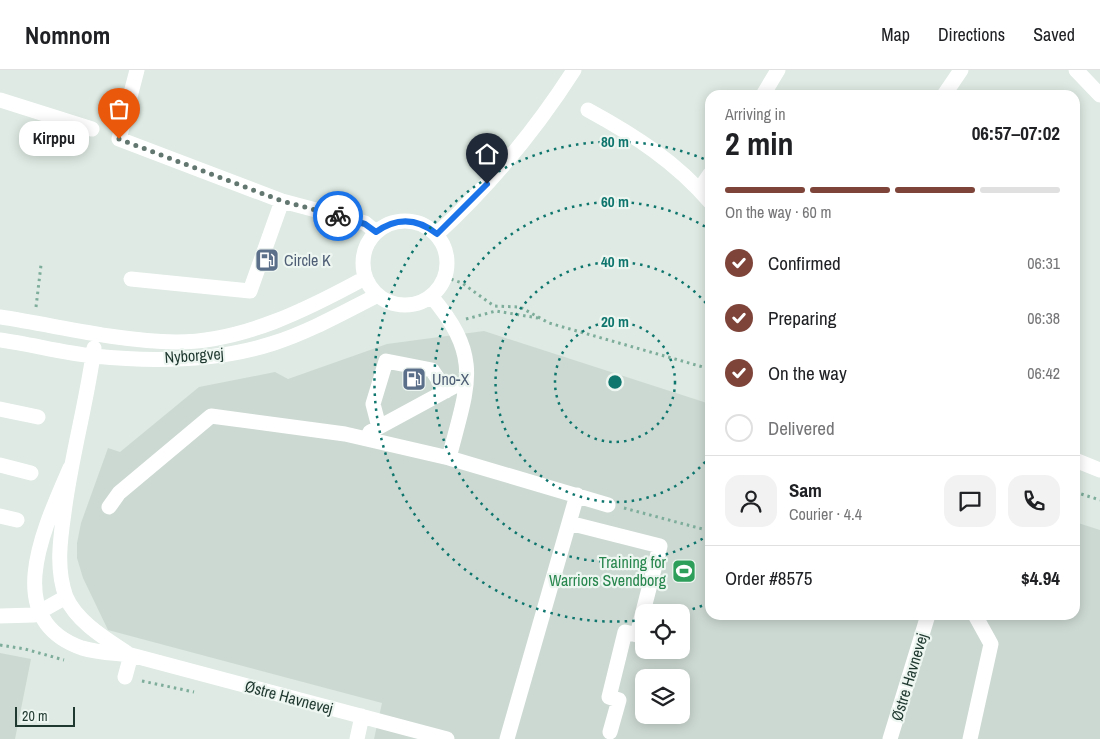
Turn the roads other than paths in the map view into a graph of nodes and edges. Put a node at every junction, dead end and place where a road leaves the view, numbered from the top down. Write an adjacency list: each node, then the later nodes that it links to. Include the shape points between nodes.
1 (137, 70): 15 (street, via 119,139)
2 (574, 70): 17 (street, via 508,162)
3 (778, 70): 6 (street)
4 (961, 70): 7 (street)
5 (1076, 70): 8 (street)
6 (766, 90)
7 (947, 90)
8 (1100, 95)
9 (0, 100): 11 (street)
10 (588, 110): 13 (street, via 631,133)
11 (92, 129)
12 (705, 181): 13 (street)
13 (699, 190): 14 (street)
14 (705, 197)
15 (282, 201): 16 (street, via 365,224); 18 (street, via 250,291)
16 (376, 232): 17 (street, via 396,221 407,220 418,222); 19 (street, via 364,253)
17 (437, 234): 21 (street, via 447,254 445,277)
18 (132, 278)
19 (365, 278): 20 (street); 23 (street, Nyborgvej, via 291,316 232,333 178,342)
20 (378, 296): 21 (street, via 399,305 421,302); 25 (street, Nyborgvej, via 299,334 249,350 199,357)
21 (431, 296): 26 (street, via 454,326 466,356)
22 (0, 317): 23 (street, Nyborgvej)
23 (95, 334): 25 (street, Østre Havnevej)
24 (0, 340): 25 (street, Nyborgvej)
25 (92, 356): 35 (street, Østre Havnevej)
26 (466, 380): 27 (street); 32 (street)
27 (446, 391): 30 (street); 30 (street, via 432,370 386,361 372,404)
28 (0, 409): 29 (street)
29 (38, 417)
30 (379, 427): 31 (street)
31 (360, 437): 32 (street); 40 (street, via 211,416 118,492)
32 (449, 458): 38 (street)
33 (1080, 462): 36 (street)
34 (0, 466): 37 (street)
35 (70, 468): 44 (street, Østre Havnevej, via 60,553 60,572); 45 (street, Østre Havnevej, via 28,567 27,589)
36 (1100, 470)
37 (31, 473)
38 (577, 496): 39 (street); 43 (street)
39 (608, 504)
40 (109, 507)
41 (0, 516): 42 (street)
42 (17, 520)
43 (569, 523): 52 (street, via 660,546 637,635 625,632 609,697 619,700); 55 (street)
44 (66, 597): 45 (street); 49 (street, Østre Havnevej, via 82,619)
45 (34, 615): 46 (street); 49 (street, Østre Havnevej, via 45,630 71,644 84,649)
46 (0, 616)
47 (926, 620): 56 (street, Østre Havnevej)
48 (978, 620): 57 (street, via 991,644)
49 (132, 655): 50 (street); 51 (street, Østre Havnevej)
50 (125, 677)
51 (362, 716): 53 (street); 54 (street, Østre Havnevej)
52 (610, 732)
53 (357, 739)
54 (447, 739)
55 (507, 739)
56 (890, 739)
57 (970, 739)

